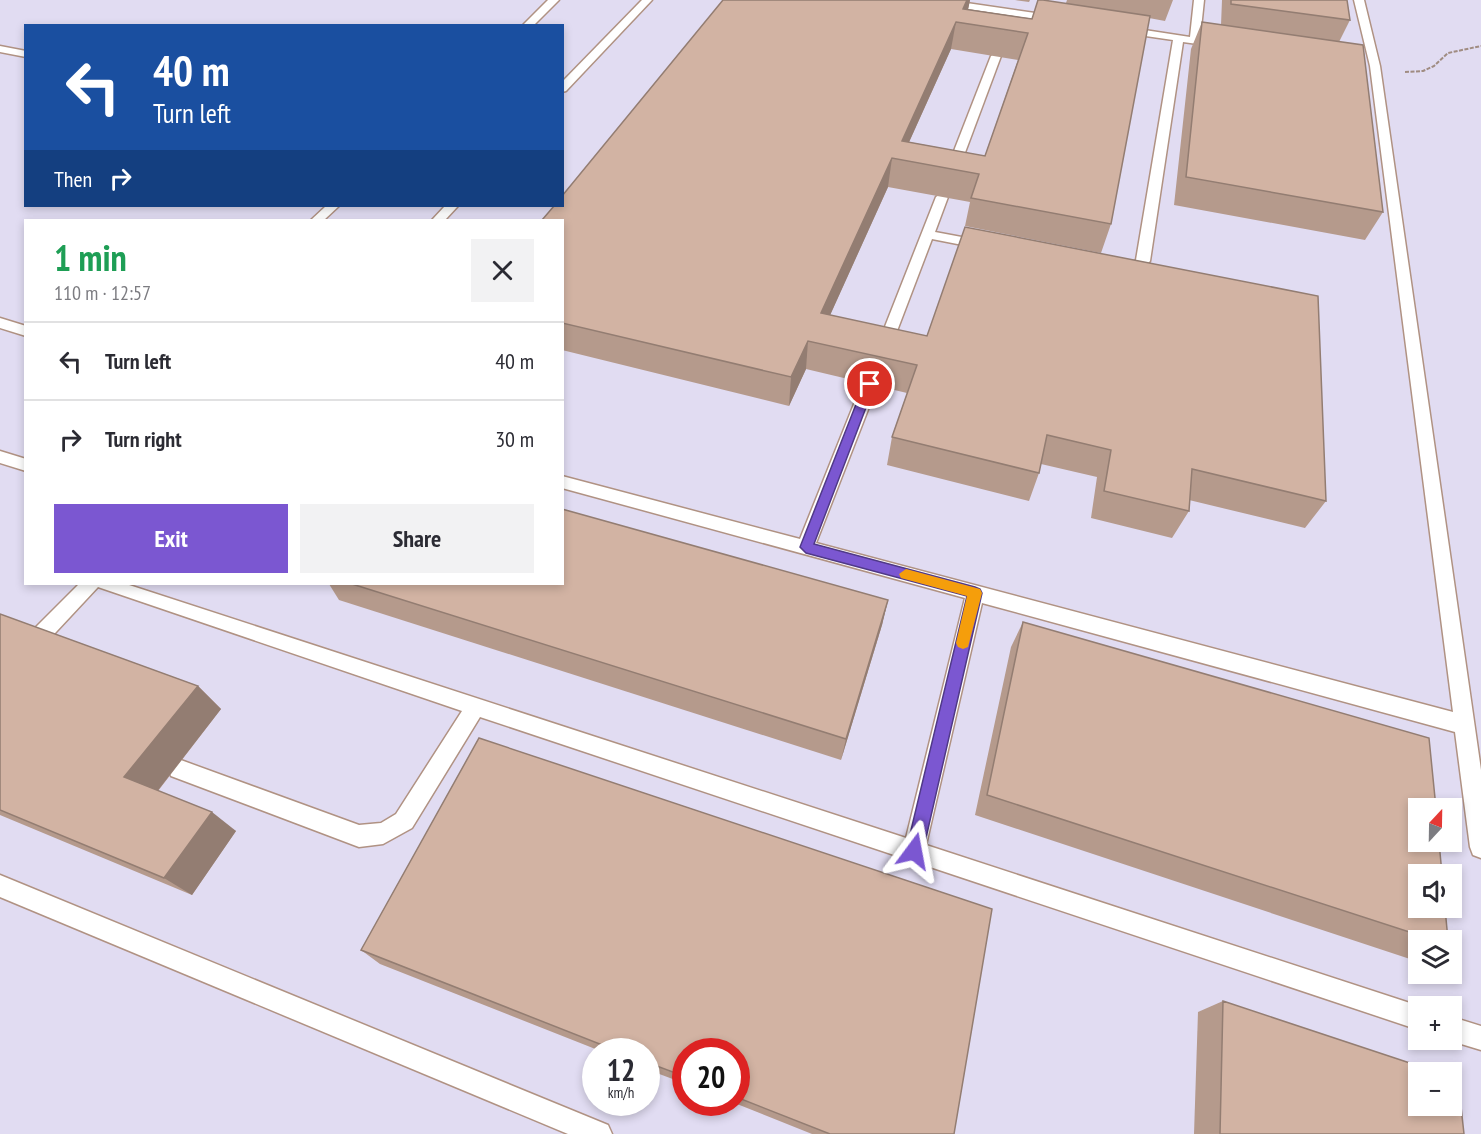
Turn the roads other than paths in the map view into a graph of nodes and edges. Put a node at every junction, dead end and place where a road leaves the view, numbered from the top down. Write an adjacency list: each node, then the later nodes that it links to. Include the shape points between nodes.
1 (554, 0): 7 (lane)
2 (647, 0): 15 (lane)
3 (926, 0): 6 (lane, via 1011,18 1047,14)
4 (1199, 0): 10 (lane)
5 (1359, 0): 38 (lane)
6 (1068, 21)
7 (529, 24)
8 (1112, 28): 9 (lane)
9 (1179, 38): 10 (lane); 24 (lane, via 1143,261 1131,269)
10 (1196, 40): 11 (lane)
11 (1229, 45)
12 (0, 49): 13 (lane)
13 (24, 54)
14 (996, 56): 16 (lane)
15 (564, 87)
16 (949, 179)
17 (942, 197): 22 (lane)
18 (332, 207): 20 (lane)
19 (451, 207): 21 (lane)
20 (318, 219)
21 (439, 219)
22 (927, 234): 23 (lane); 27 (lane)
23 (994, 248)
24 (1104, 270)
25 (0, 323): 26 (lane)
26 (24, 330)
27 (880, 356)
28 (870, 384): 32 (lane)
29 (0, 457): 30 (lane)
30 (24, 464)
31 (564, 483): 32 (lane)
32 (806, 547): 35 (lane)
33 (89, 585): 36 (lane)
34 (108, 585): 37 (lane)
35 (975, 593): 38 (lane); 41 (lane)
36 (35, 640)
37 (476, 706): 39 (lane, via 404,821 372,837 359,836); 41 (lane)
38 (1465, 725): 40 (lane)
39 (178, 770)
40 (1481, 847)
41 (914, 851): 43 (lane)
42 (0, 886): 46 (lane)
43 (1408, 1014)
44 (1462, 1032): 45 (lane)
45 (1481, 1038)
46 (599, 1134)

